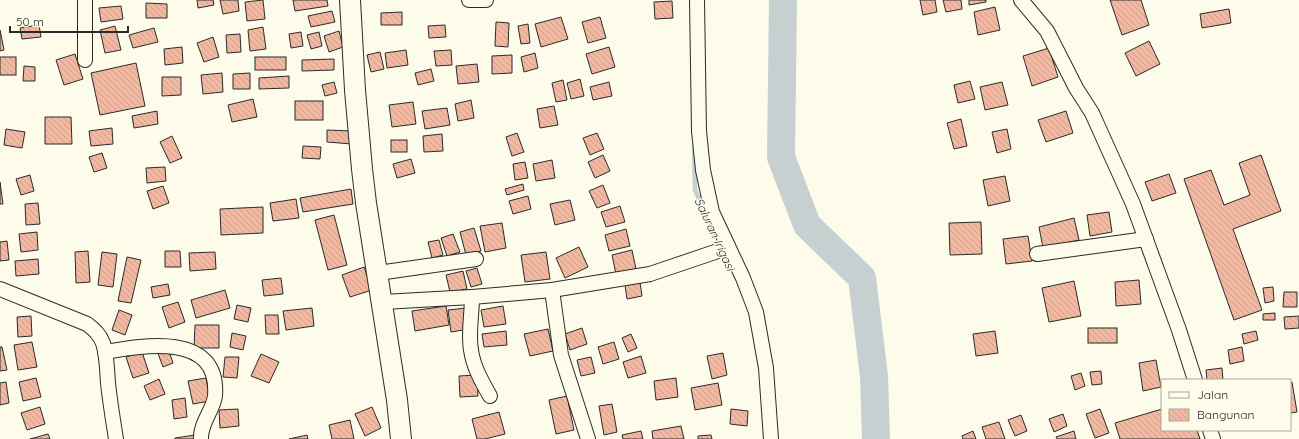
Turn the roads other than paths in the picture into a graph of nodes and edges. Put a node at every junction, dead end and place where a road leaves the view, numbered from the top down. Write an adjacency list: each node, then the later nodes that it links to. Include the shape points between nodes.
1 (85, 0): 7 (street)
2 (350, 0): 12 (street, via 362,169)
3 (469, 0): 4 (street)
4 (486, 0)
5 (697, 0): 9 (street, via 699,131 703,170)
6 (1021, 0): 8 (street, via 1047,31 1092,113 1134,204)
7 (85, 60)
8 (1146, 239): 10 (street); 18 (street)
9 (722, 249): 14 (street, via 650,274); 24 (street, via 743,278 756,312 766,368)
10 (1037, 254)
11 (476, 259): 12 (street)
12 (378, 273): 16 (street)
13 (0, 289): 17 (street, via 94,328 103,342)
14 (552, 290): 15 (street); 23 (street, via 561,355)
15 (472, 297): 16 (street); 19 (street, via 470,345 479,375)
16 (382, 302): 22 (street)
17 (105, 352): 20 (street); 21 (street, via 151,346 176,347 189,350 204,359 214,378 214,396 210,412 203,424)
18 (1195, 379)
19 (490, 396)
20 (116, 439)
21 (201, 439)
22 (401, 439)
23 (588, 439)
24 (771, 439)

